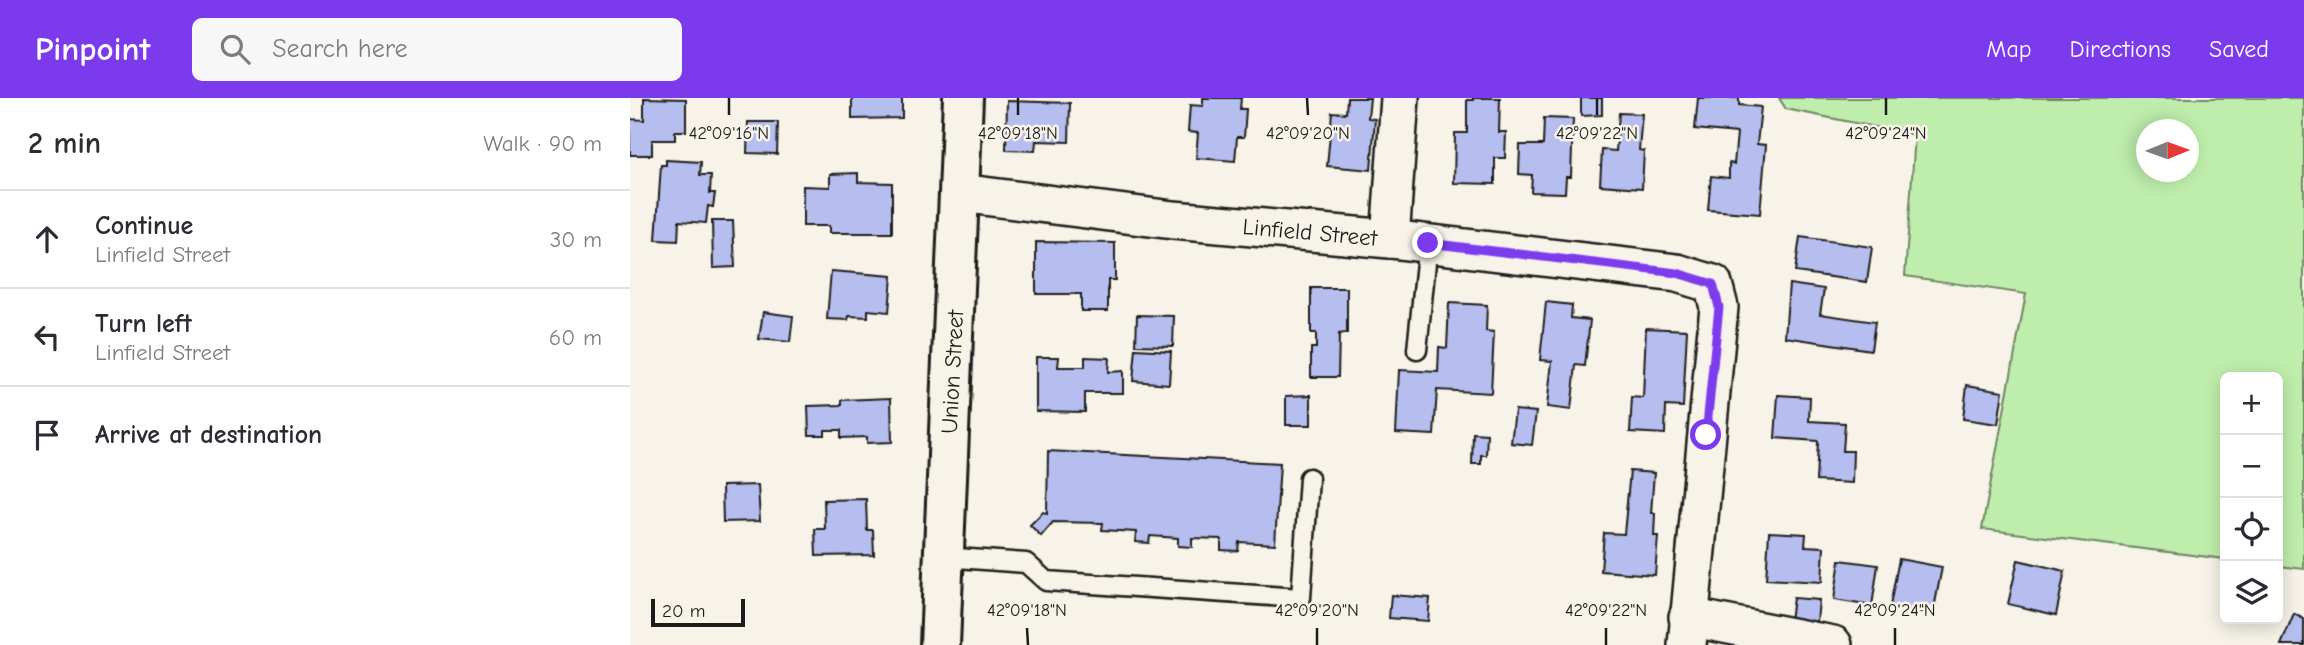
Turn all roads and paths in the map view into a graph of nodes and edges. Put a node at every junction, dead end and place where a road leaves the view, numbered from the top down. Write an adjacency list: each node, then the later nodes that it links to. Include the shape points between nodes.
1 (963, 98): 3 (main road, Union Street)
2 (1399, 98): 4 (street)
3 (960, 193): 4 (street, Linfield Street); 8 (main road, Union Street)
4 (1390, 239): 5 (street, Linfield Street)
5 (1428, 243): 6 (lane); 9 (street, Linfield Street, via 1677,273 1713,284 1719,307)
6 (1417, 350)
7 (1309, 478): 8 (lane, via 1301,598 1046,581 1026,563)
8 (943, 557): 10 (main road, Union Street)
9 (1687, 631): 11 (street)
10 (940, 645)
11 (1833, 645)

